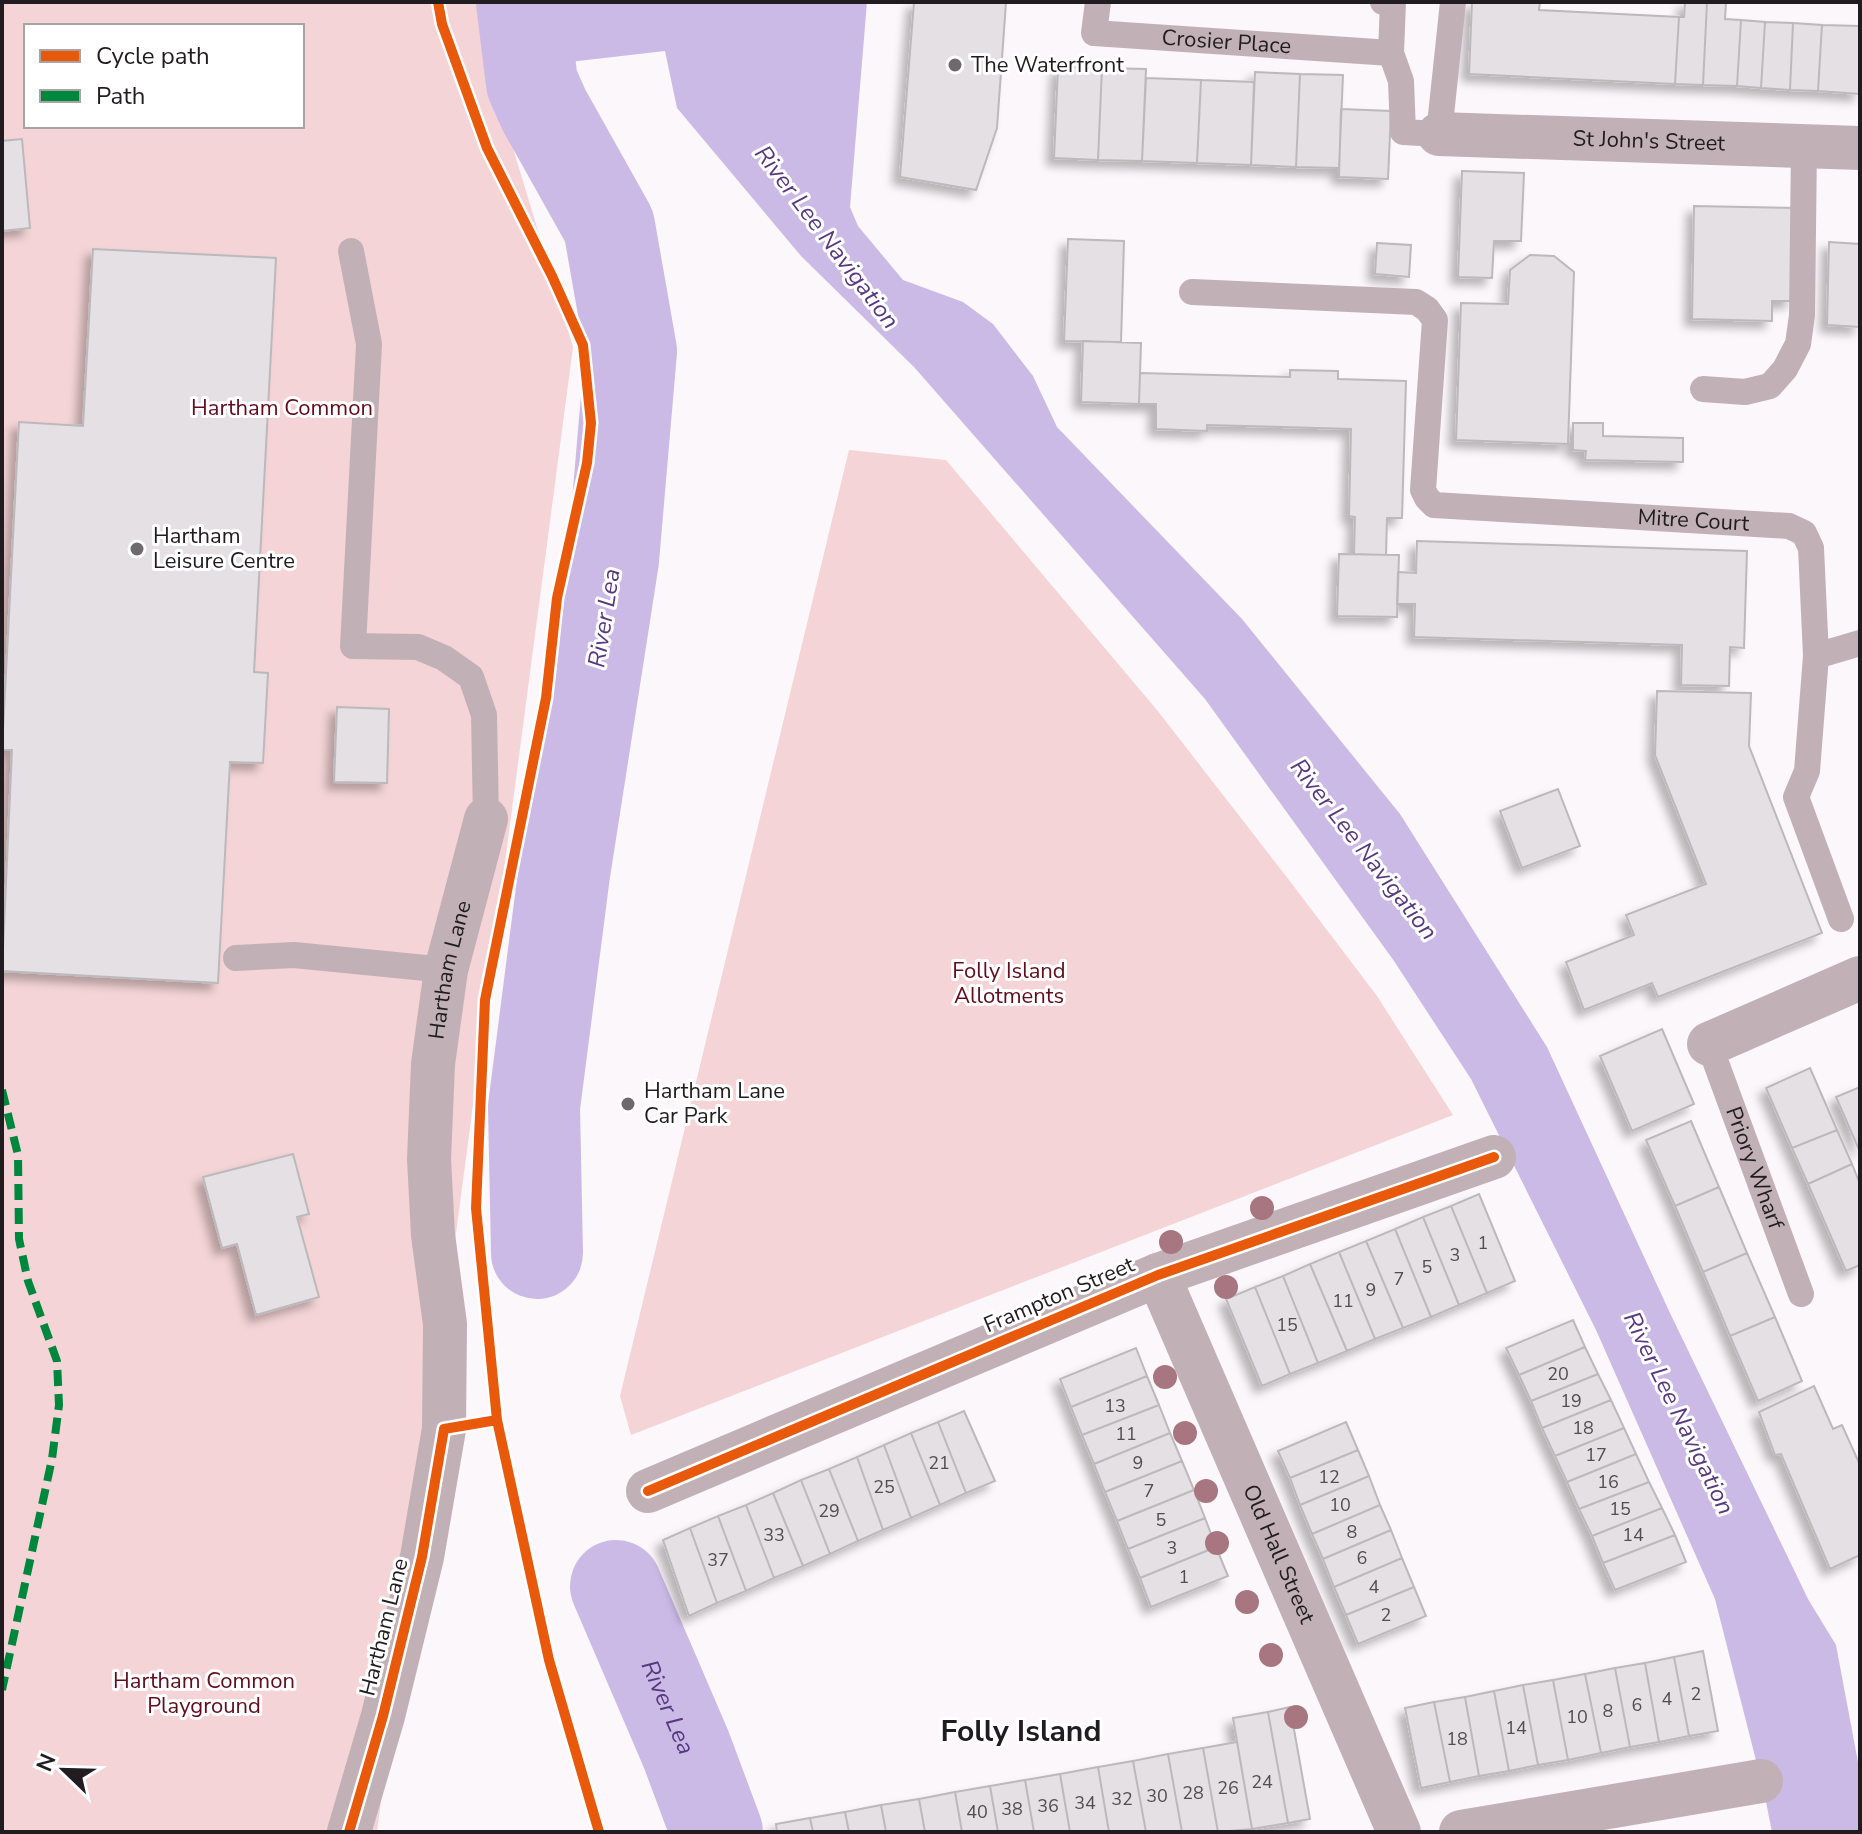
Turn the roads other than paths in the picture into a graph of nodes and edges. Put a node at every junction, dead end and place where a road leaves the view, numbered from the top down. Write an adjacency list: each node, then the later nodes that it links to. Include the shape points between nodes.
1 (1098, 2): 4 (lane, Crosier Place, via 1094,33)
2 (1383, 2): 4 (lane, via 1393,2)
3 (1453, 2): 5 (lane)
4 (1391, 53): 5 (lane, via 1401,81 1403,132)
5 (1439, 134): 6 (street, St John's Street)
6 (1804, 146): 7 (street, St John's Street); 10 (lane, via 1798,344 1770,386 1745,392)
7 (1860, 148)
8 (351, 251): 13 (lane, via 369,344 353,646 418,647 471,677 484,715)
9 (1192, 292): 12 (lane, Mitre Court, via 1416,302 1435,320 1423,490 1434,505 1789,526 1804,533 1811,548)
10 (1703, 389)
11 (1860, 643): 12 (lane)
12 (1816, 656): 14 (lane, Mitre Court, via 1807,771 1796,797)
13 (486, 819): 16 (street, Hartham Lane)
14 (1841, 919)
15 (236, 958): 16 (lane, via 294,955)
16 (446, 970): 24 (street, Hartham Lane, via 433,1064 429,1159 445,1324 444,1429 422,1557)
17 (1860, 978): 18 (street)
18 (1709, 1044): 21 (lane, Priory Wharf)
19 (1494, 1157): 20 (street, Frampton Street)
20 (1158, 1275): 22 (street, Frampton Street); 25 (street, Old Hall Street)
21 (1801, 1294)
22 (648, 1491)
23 (1761, 1781): 26 (street)
24 (349, 1832)
25 (1399, 1832)
26 (1461, 1832)

